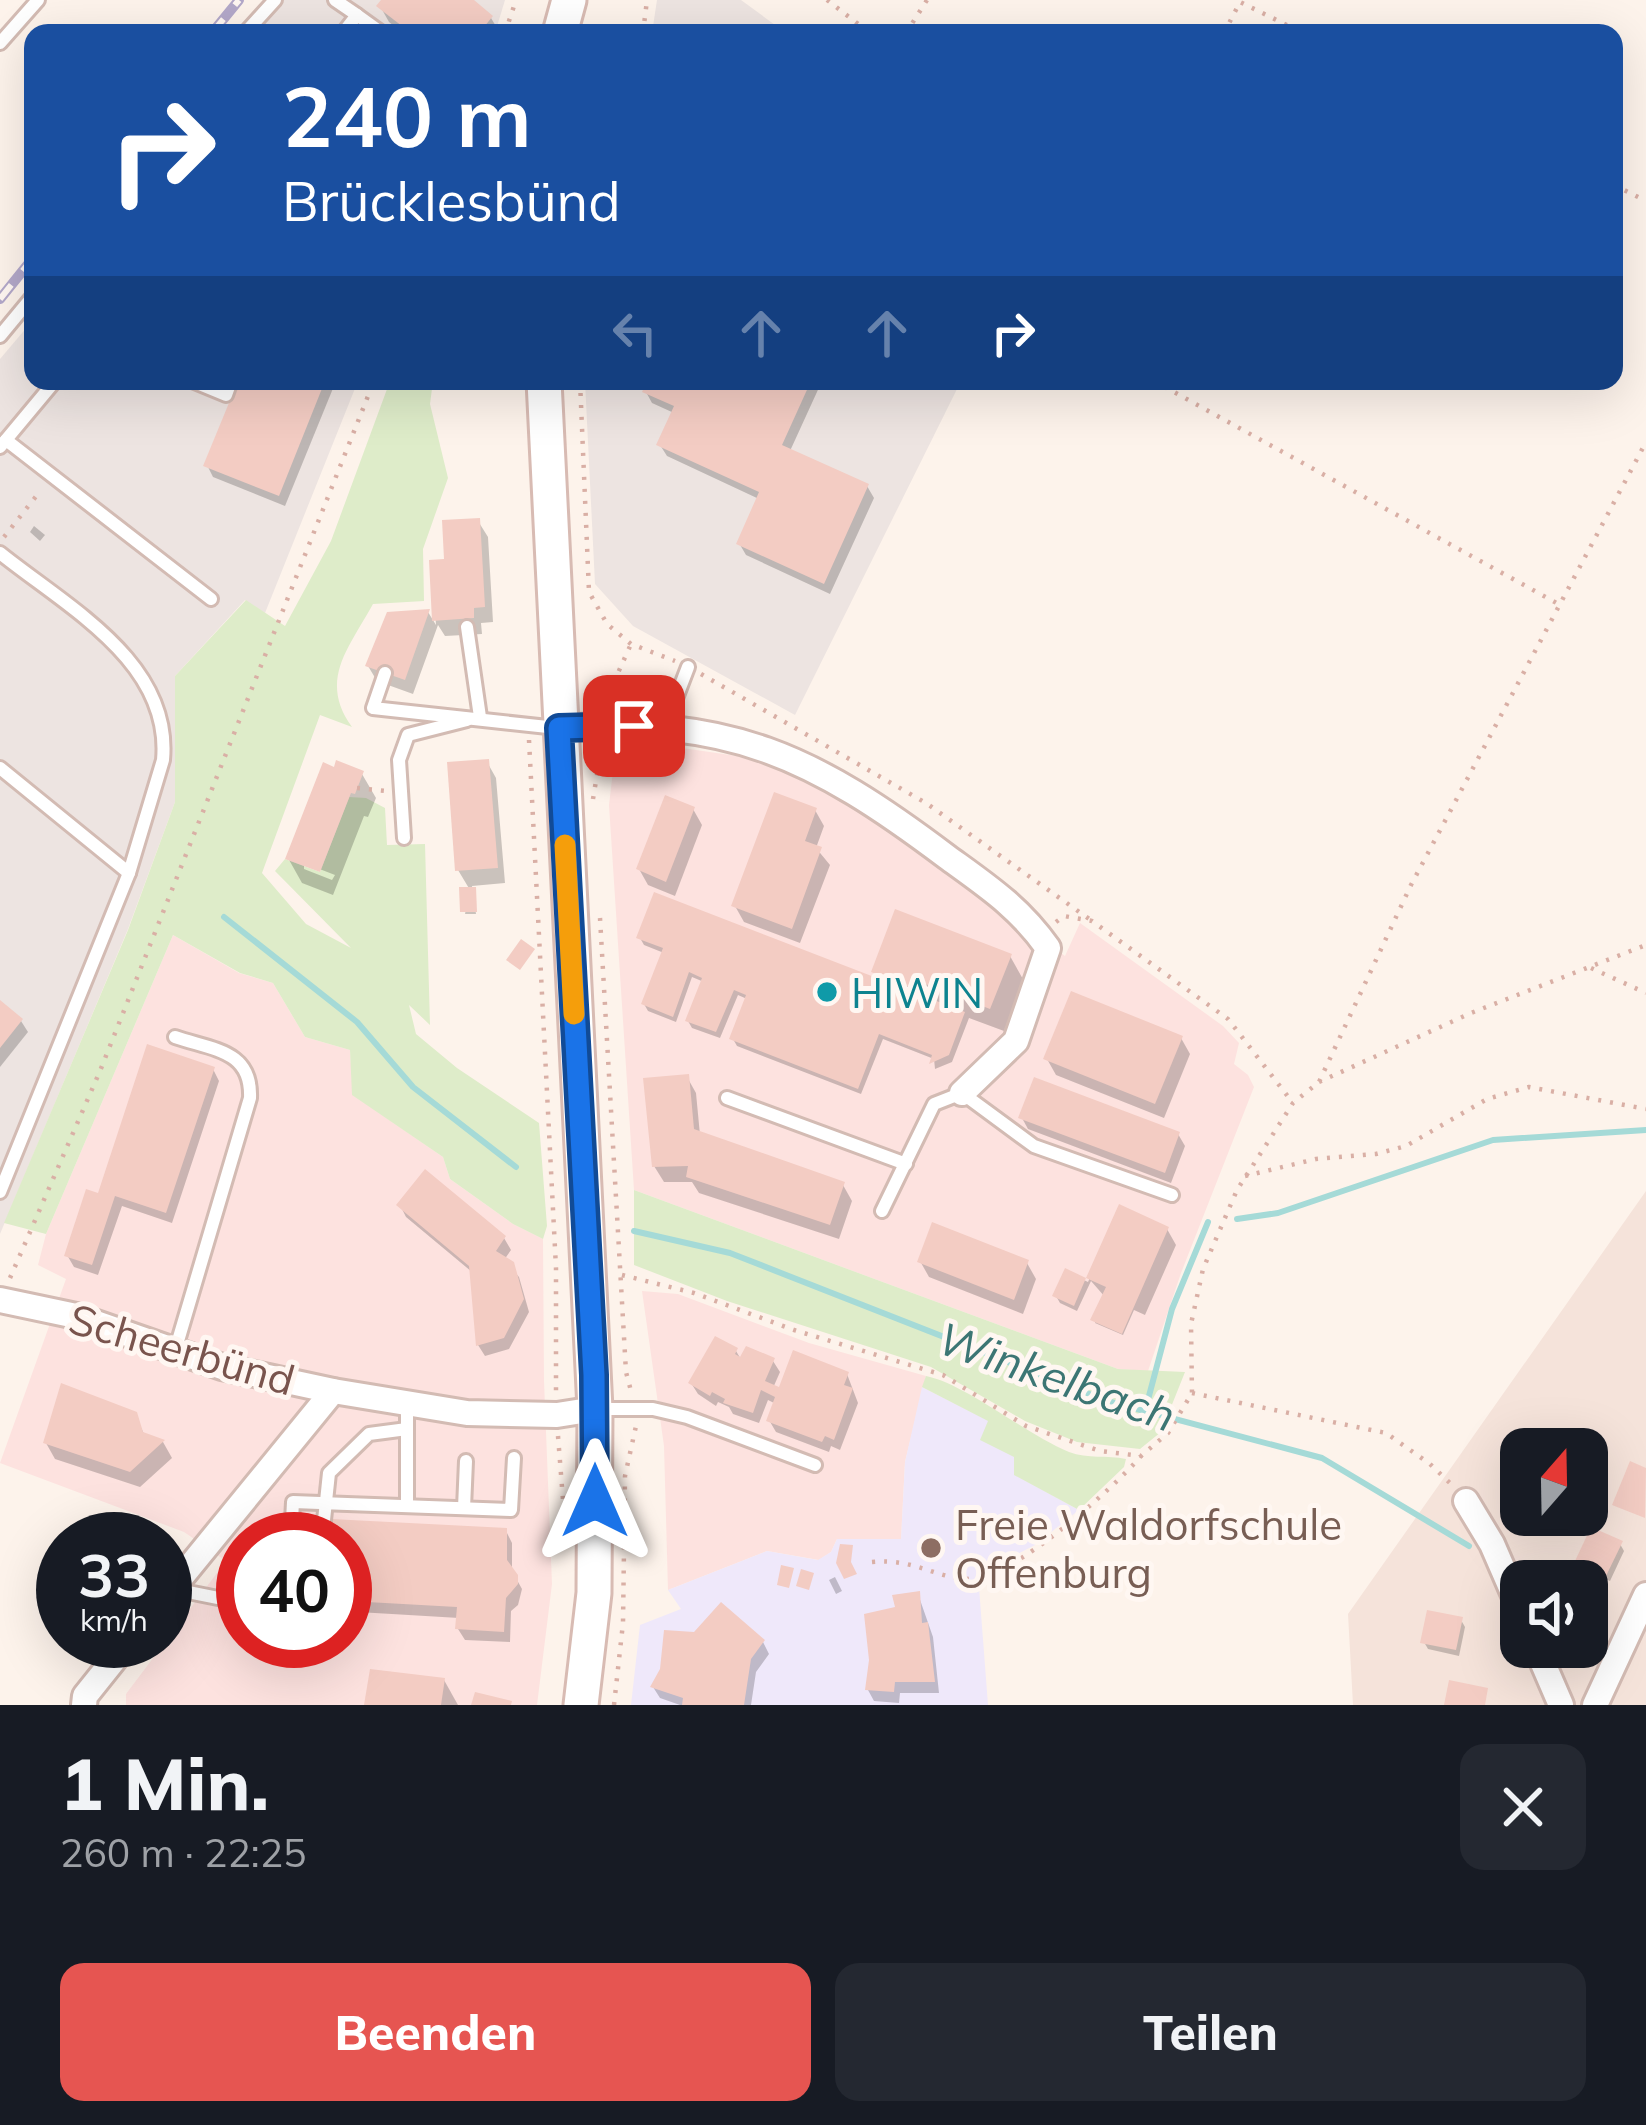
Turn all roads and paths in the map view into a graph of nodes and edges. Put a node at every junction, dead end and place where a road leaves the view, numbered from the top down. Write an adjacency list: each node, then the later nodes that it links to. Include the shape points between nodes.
1 (38, 0): 12 (lane)
2 (275, 0): 7 (lane)
3 (335, 0): 6 (lane)
4 (827, 0): 10 (path)
5 (1240, 1): 11 (path)
6 (358, 15): 8 (lane); 9 (lane)
7 (253, 24)
8 (350, 24)
9 (370, 24)
10 (858, 24)
11 (1285, 24)
12 (0, 43)
13 (24, 307): 14 (lane)
14 (0, 336)
15 (48, 390): 21 (lane)
16 (370, 390): 58 (path, via 100,1071)
17 (544, 390): 34 (street)
18 (580, 390): 28 (path, via 589,592 607,624)
19 (1170, 390): 26 (path)
20 (1646, 442): 26 (path)
21 (3, 444): 22 (lane)
22 (52, 475): 23 (path); 25 (lane)
23 (0, 542)
24 (0, 553): 40 (lane, via 126,655 159,707 163,760)
25 (212, 599)
26 (1562, 607): 47 (path, via 1411,885)
27 (467, 627): 31 (lane)
28 (631, 644): 29 (path); 32 (path, via 605,694)
29 (688, 667): 33 (lane)
30 (385, 673): 31 (lane, via 373,708)
31 (480, 717): 34 (lane); 37 (lane, via 408,735)
32 (602, 725): 33 (street); 34 (street); 38 (path)
33 (665, 727): 43 (street, via 732,737 810,765 1026,916)
34 (543, 728): 64 (street); 65 (path)
35 (0, 768): 40 (lane)
36 (357, 788): 37 (path)
37 (401, 793): 39 (lane)
38 (593, 802)
39 (404, 838)
40 (129, 873): 54 (lane)
41 (598, 897): 57 (path)
42 (1646, 945): 44 (path)
43 (1048, 948): 48 (street, via 1016,1041); 50 (path, via 1052,924 1064,916 1092,921 1228,1019)
44 (1591, 968): 45 (path); 47 (path)
45 (1646, 993)
46 (175, 1037): 59 (lane, via 231,1055 251,1079)
47 (1319, 1082): 50 (path)
48 (962, 1093): 52 (lane, via 934,1104); 55 (lane, via 1034,1146)
49 (727, 1098): 52 (lane)
50 (1293, 1102): 53 (path)
51 (1646, 1109): 53 (path, via 1529,1088 1486,1099 1406,1146)
52 (907, 1164): 56 (lane)
53 (1245, 1176): 62 (path, via 1203,1269 1191,1324)
54 (0, 1192)
55 (1172, 1195)
56 (882, 1211)
57 (622, 1275): 60 (path); 67 (path, via 943,1375 1026,1426)
58 (0, 1300): 59 (street, Scheerbünd)
59 (176, 1351): 61 (street, Scheerbünd)
60 (626, 1372)
61 (333, 1391): 63 (street, Scheerbünd); 80 (street, Scheerbünd)
62 (1192, 1393): 67 (path, via 1168,1433); 71 (path, via 1387,1433)
63 (407, 1403): 65 (street, Scheerbünd); 66 (lane)
64 (595, 1408): 65 (street, Scheerbünd); 70 (lane, Scheerbünd, via 687,1417); 85 (street, via 594,1593)
65 (556, 1415): 77 (path)
66 (407, 1430): 72 (lane, via 369,1434 329,1473); 73 (lane)
67 (1141, 1456): 78 (path, via 1039,1547 977,1580 908,1562)
68 (514, 1458): 74 (lane, via 511,1510)
69 (466, 1461): 74 (lane)
70 (815, 1465)
71 (1466, 1501): 79 (street)
72 (323, 1502): 73 (lane); 75 (lane, via 293,1502); 76 (lane)
73 (407, 1506): 74 (lane)
74 (464, 1508)
75 (292, 1512)
76 (323, 1512)
77 (566, 1541)
78 (872, 1562)
79 (1500, 1562)
80 (192, 1564)
81 (1646, 1595): 87 (street)
82 (107, 1668): 84 (street)
83 (1545, 1668): 86 (street)
84 (84, 1705)
85 (581, 1705)
86 (1561, 1705)
87 (1595, 1705)

